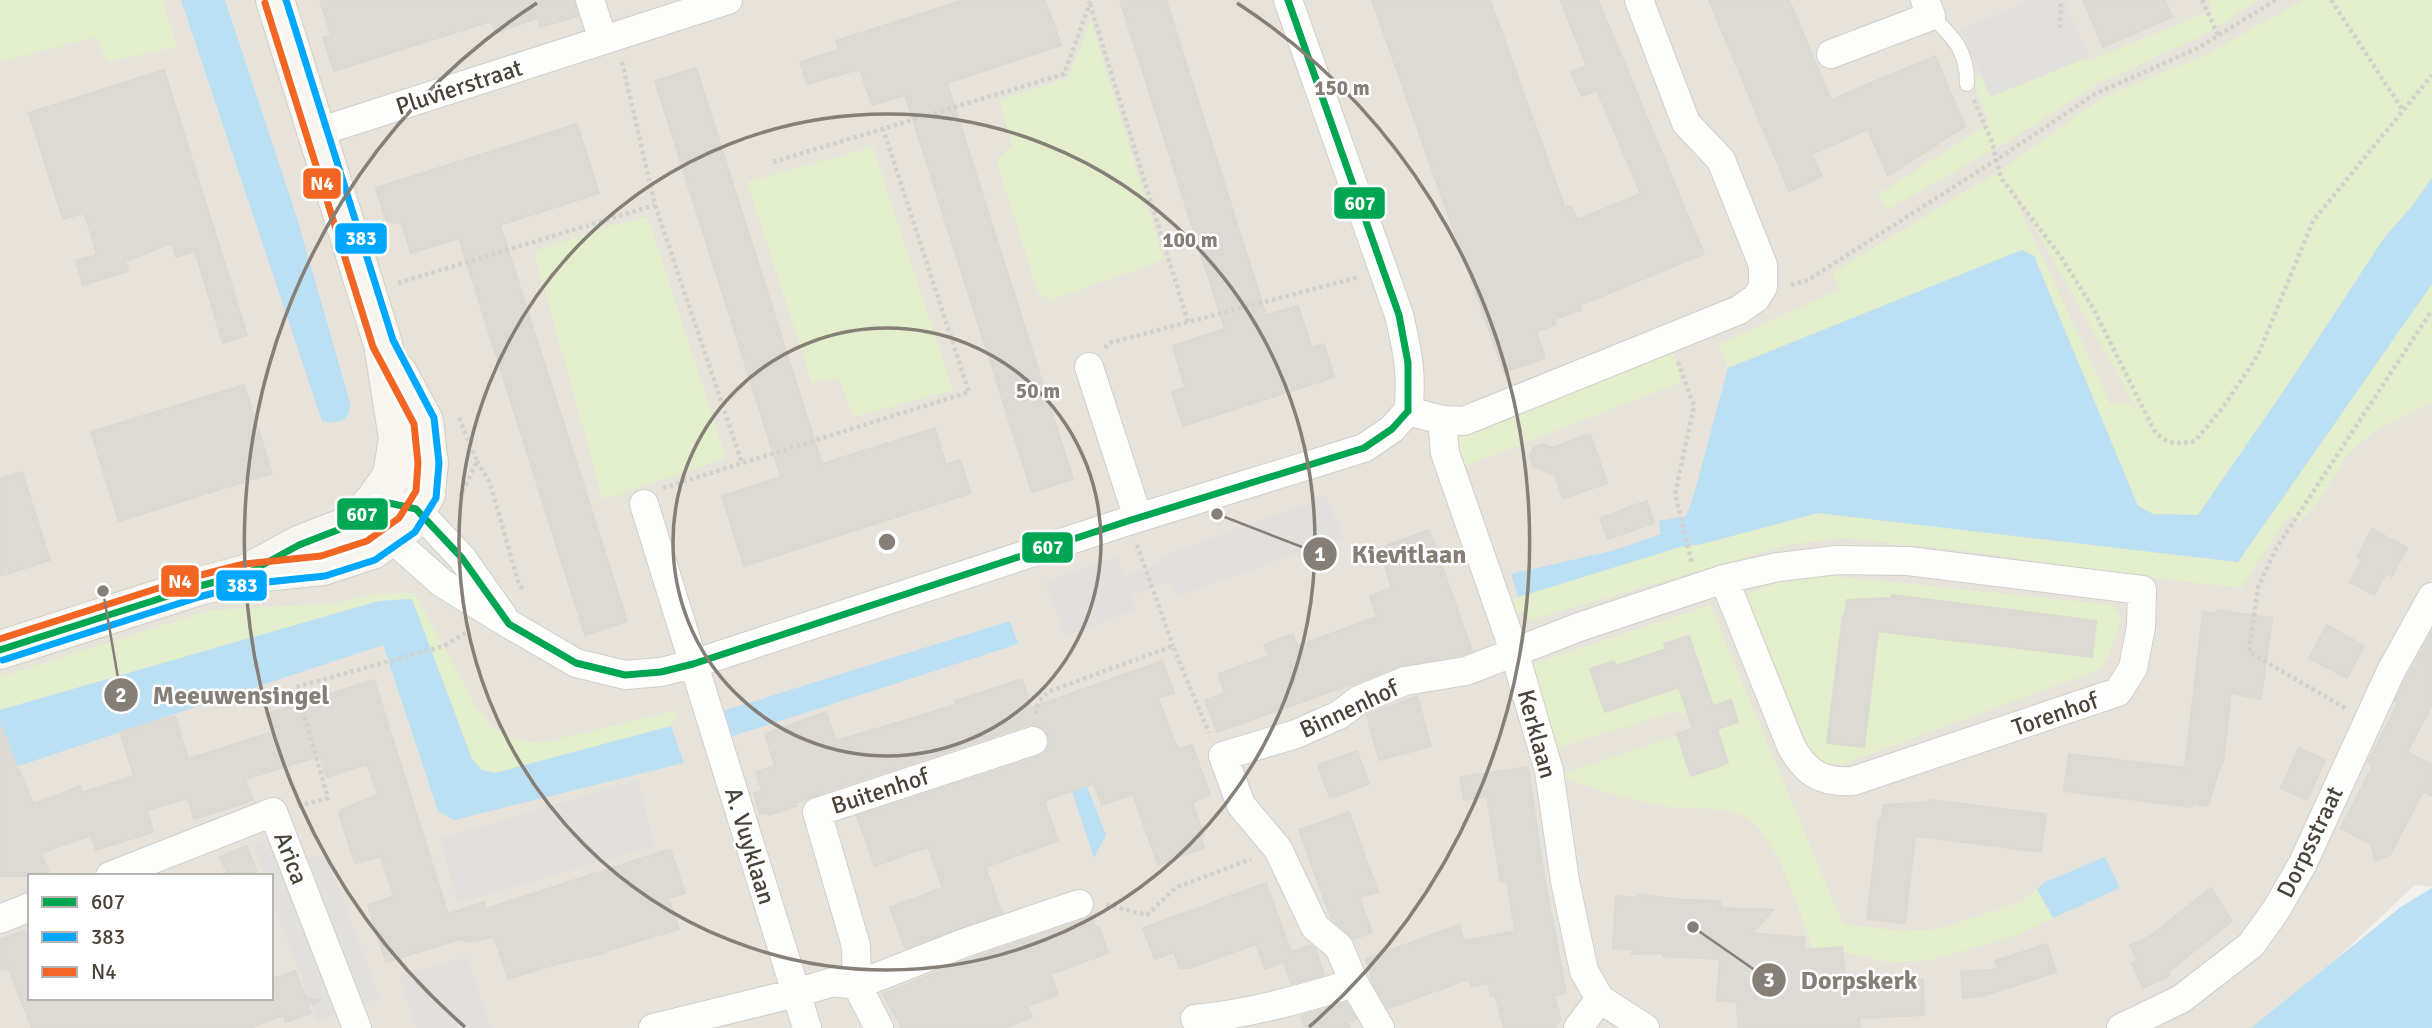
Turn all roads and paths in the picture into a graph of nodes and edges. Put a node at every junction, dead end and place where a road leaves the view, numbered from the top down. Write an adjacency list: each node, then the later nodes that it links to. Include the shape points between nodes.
1 (275, 0): 20 (street)
2 (590, 0): 14 (street)
3 (728, 0): 14 (street, Pluvierstraat)
4 (1288, 0): 24 (street)
5 (1639, 0): 25 (street, via 1686,123 1721,160 1763,265)
6 (2061, 0): 12 (path)
7 (2202, 0): 13 (path)
8 (2276, 0): 13 (path)
9 (2332, 0): 18 (path)
10 (1091, 1): 19 (path, via 1064,74); 28 (path)
11 (1928, 8): 15 (street); 17 (lane, via 1954,37 1967,67)
12 (2060, 28)
13 (2218, 37): 21 (path, via 2095,94)
14 (609, 38): 20 (street, Pluvierstraat); 23 (path)
15 (1830, 54)
16 (2432, 75): 18 (path)
17 (1967, 84): 21 (path)
18 (2402, 109): 21 (path, via 2314,221 2258,355 2195,441 2178,444 2162,440 2154,430 2093,308 2001,178)
19 (883, 129): 22 (path); 35 (path, via 969,392)
20 (315, 133): 26 (street)
21 (1996, 160): 25 (path, via 1808,280 1780,289)
22 (773, 162)
23 (655, 205): 26 (path); 35 (path)
24 (1384, 271): 28 (path); 32 (street, via 1409,355)
25 (1763, 287): 29 (street, via 1739,310)
26 (368, 292): 30 (street)
27 (2432, 310): 52 (path, via 2277,547 2258,587 2249,652)
28 (1188, 322): 31 (path, via 1109,343)
29 (1669, 338): 33 (street, via 1464,421); 41 (path, via 1695,406 1675,494)
30 (383, 344): 36 (street, via 398,438 392,476); 38 (street, via 424,421 427,436 426,494)
31 (1089, 368): 39 (street)
32 (1408, 411): 33 (street); 39 (street, via 1364,448)
33 (1442, 420): 50 (street, Kerklaan, via 1445,453)
34 (477, 461): 45 (path, via 490,483 518,581)
35 (742, 463): 37 (path, via 662,488)
36 (375, 500): 38 (street); 40 (street); 42 (street, via 353,524 299,545)
37 (644, 505): 51 (street, A. Vuyklaan)
38 (416, 509): 40 (street, via 407,525); 46 (street, via 481,582)
39 (1133, 520): 48 (path); 51 (street)
40 (390, 537): 42 (street, via 372,550 323,566); 46 (street, via 442,583)
41 (1690, 556)
42 (246, 574): 49 (street)
43 (1724, 579): 43 (street, Torenhof, via 1837,560 1908,561 2142,590 2141,627 2133,668 2118,692 1853,781 1837,782 1802,765 1791,746); 50 (street, Torenhof)
44 (2432, 597): 52 (street, Dorpsstraat)
45 (530, 602)
46 (509, 624): 51 (street, via 576,663 625,675)
47 (470, 629): 55 (path, via 444,646 296,687 328,798)
48 (1173, 646): 53 (path, via 1050,691 1036,708 1038,733); 54 (path)
49 (0, 650)
50 (1514, 651): 54 (street, Binnenhof, via 1466,671 1405,681 1296,734); 64 (street, Kerklaan, via 1549,771 1584,971)
51 (693, 664): 63 (street, A. Vuyklaan)
52 (2367, 720): 73 (street, Dorpsstraat, via 2303,863 2251,945 2181,999)
53 (1033, 741): 62 (street, Buitenhof, via 817,812 856,946)
54 (1223, 756): 56 (street, via 1241,805)
55 (274, 812): 57 (street, Arica); 66 (street, Arica)
56 (1278, 849): 58 (path, via 1175,888 1147,915 1087,900); 61 (street, via 1315,927 1339,947)
57 (115, 874)
58 (1079, 904): 62 (street)
59 (28, 908): 60 (street)
60 (0, 919)
61 (1354, 983): 65 (street, via 1279,1006); 70 (street)
62 (857, 985): 63 (street, via 833,982); 69 (street, Buitenhof)
63 (796, 993): 67 (street); 68 (street, A. Vuyklaan)
64 (1600, 999): 71 (street); 72 (street, Kerklaan)
65 (1195, 1019)
66 (355, 1027)
67 (653, 1028)
68 (807, 1028)
69 (879, 1028)
70 (1380, 1028)
71 (1578, 1028)
72 (1645, 1028)
73 (2121, 1028)

